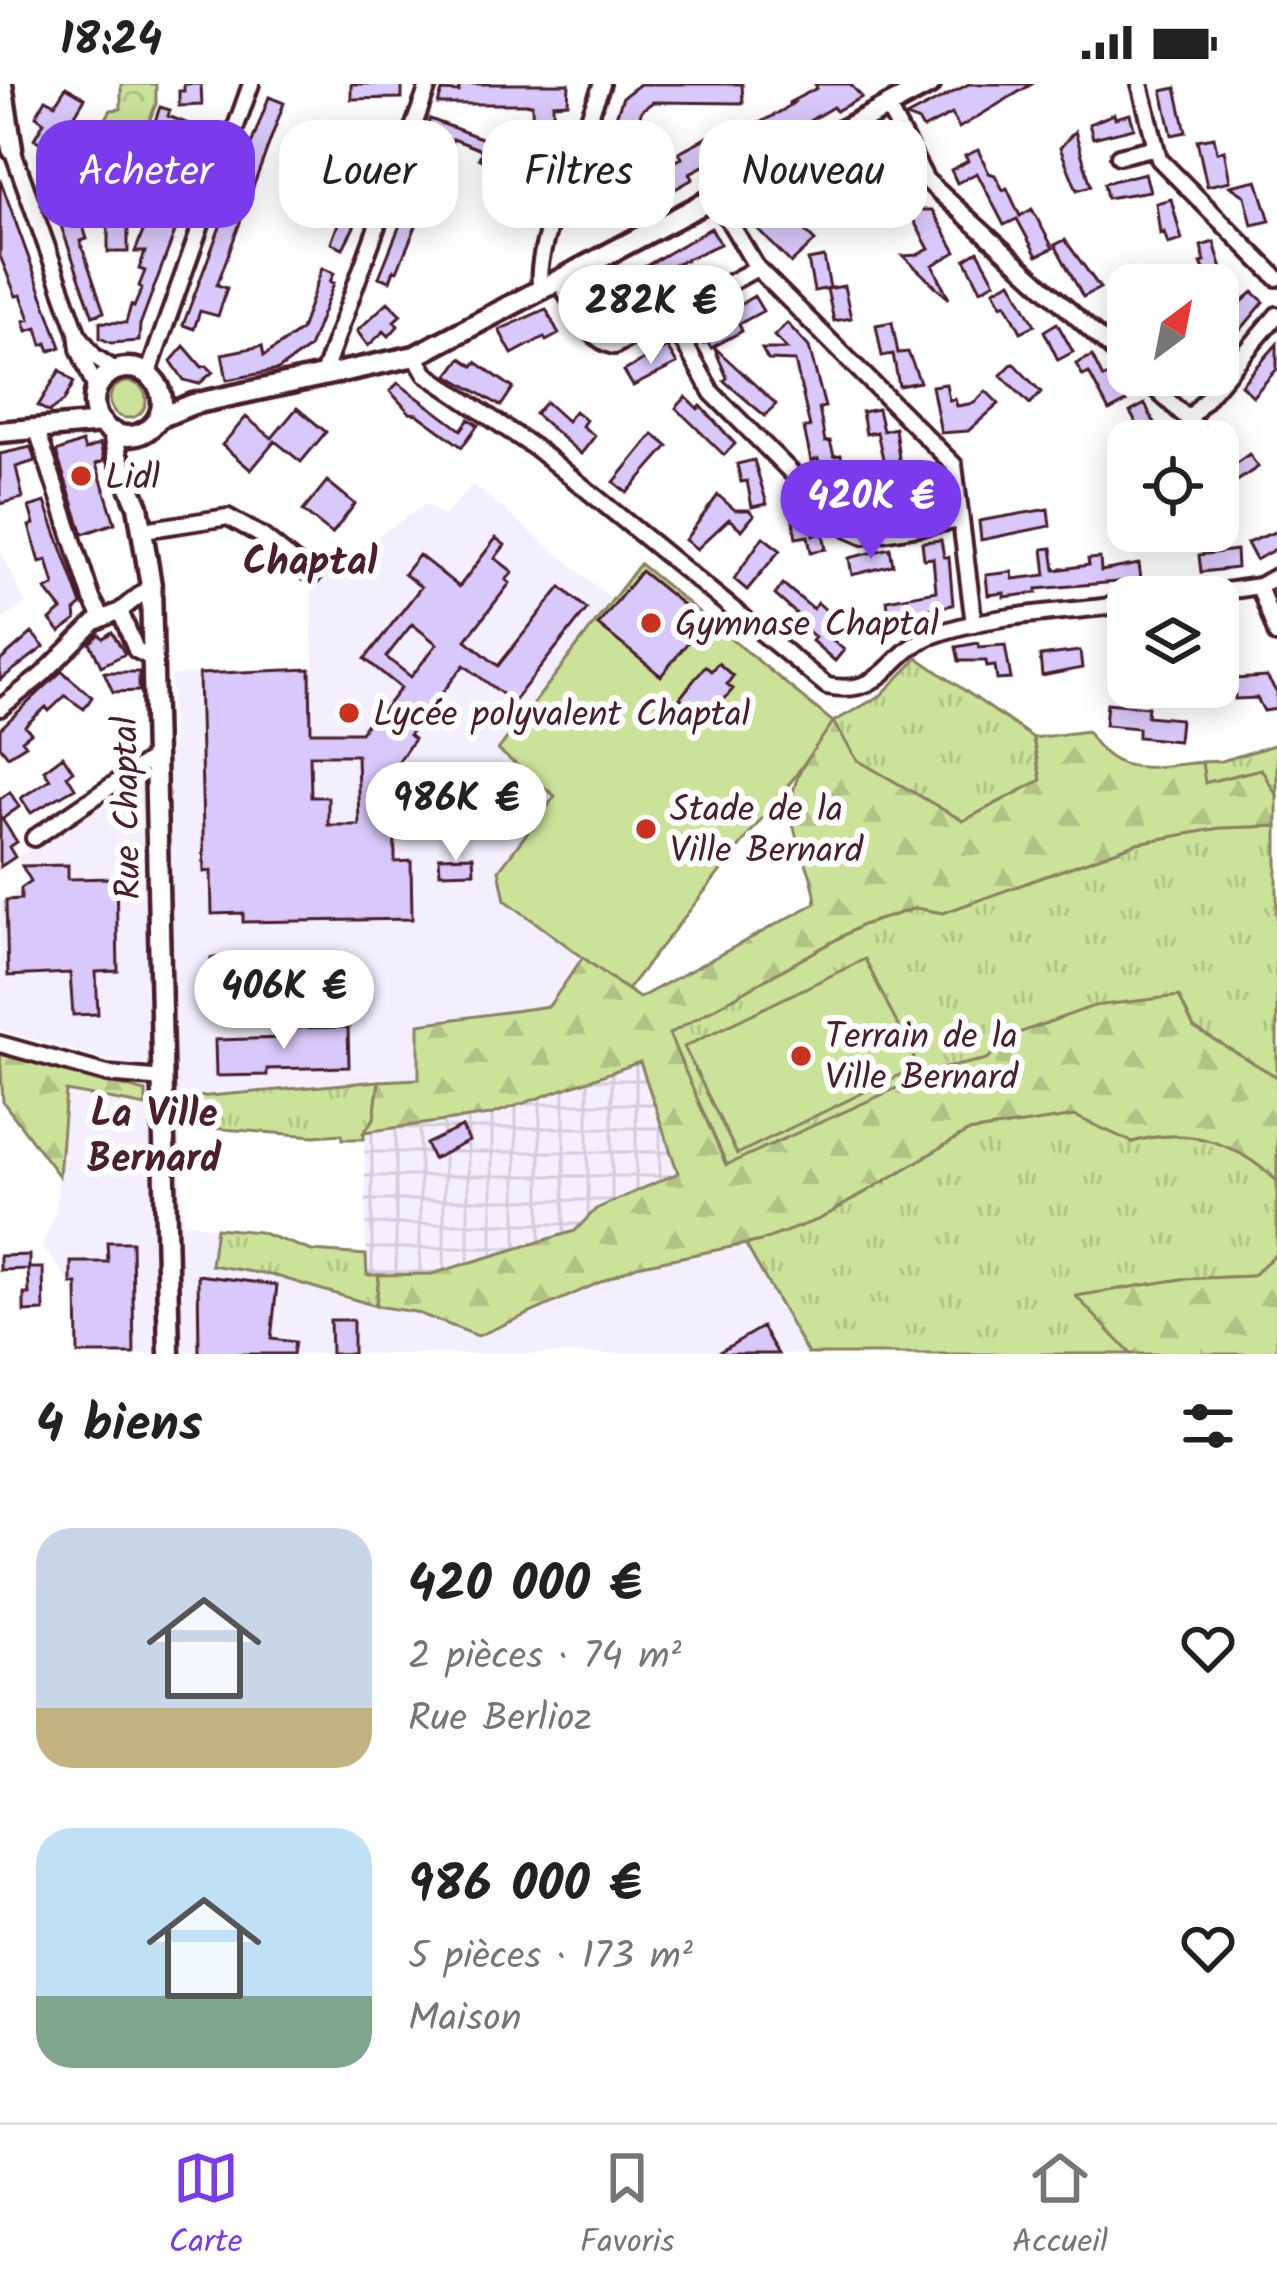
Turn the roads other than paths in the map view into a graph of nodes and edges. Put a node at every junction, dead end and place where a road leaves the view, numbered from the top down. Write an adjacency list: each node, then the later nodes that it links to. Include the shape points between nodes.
1 (251, 84): 25 (street)
2 (429, 84): 24 (street)
3 (602, 84): 17 (street, via 542,246 536,280)
4 (930, 84): 7 (main road)
5 (1140, 84): 10 (street)
6 (1, 85): 11 (main road)
7 (888, 108): 8 (main road); 21 (street, via 926,180)
8 (865, 120)
9 (0, 126): 11 (main road)
10 (1156, 147): 12 (street); 16 (street)
11 (12, 149): 20 (street)
12 (1119, 157)
13 (699, 208): 17 (main road)
14 (733, 228): 15 (street)
15 (757, 268): 19 (street); 37 (street, via 954,465)
16 (1277, 278)
17 (551, 286): 19 (street, via 602,344 614,346); 22 (main road)
18 (1277, 315): 30 (street)
19 (669, 316): 37 (street, via 712,393 848,529 864,536)
20 (77, 332): 23 (street); 26 (street)
21 (1107, 345)
22 (415, 356): 24 (main road); 47 (street, via 427,374 538,450 826,686 868,685 908,647)
23 (115, 370): 25 (main road); 26 (main road)
24 (326, 377): 28 (main road)
25 (154, 382): 28 (main road); 29 (main road)
26 (95, 396): 31 (main road); 32 (main road)
27 (1163, 396): 30 (street)
28 (193, 404): 29 (main road)
29 (159, 418): 35 (main road)
30 (1189, 419)
31 (61, 428): 32 (main road); 33 (main road)
32 (107, 428): 35 (main road); 36 (main road, Rue Chaptal)
33 (38, 430): 34 (main road); 46 (street)
34 (0, 432)
35 (137, 435): 36 (main road)
36 (127, 481): 38 (main road, Rue Chaptal)
37 (961, 520): 47 (street)
38 (144, 530): 39 (street, via 228,517); 41 (main road, Rue Chaptal)
39 (312, 576)
40 (1277, 576): 42 (street)
41 (152, 586): 45 (street); 49 (main road, Rue Chaptal)
42 (1259, 586): 43 (street); 48 (street)
43 (1239, 589)
44 (1107, 607): 47 (street)
45 (121, 611): 46 (street); 49 (street, via 136,650)
46 (102, 617): 50 (street)
47 (974, 624)
48 (1277, 635)
49 (155, 661): 51 (main road, Rue Chaptal)
50 (0, 708)
51 (157, 754): 52 (street); 54 (main road, Rue Chaptal)
52 (34, 838)
53 (0, 1044): 54 (street, via 107,1074)
54 (164, 1079): 55 (main road, Rue Chaptal)
55 (169, 1354)

